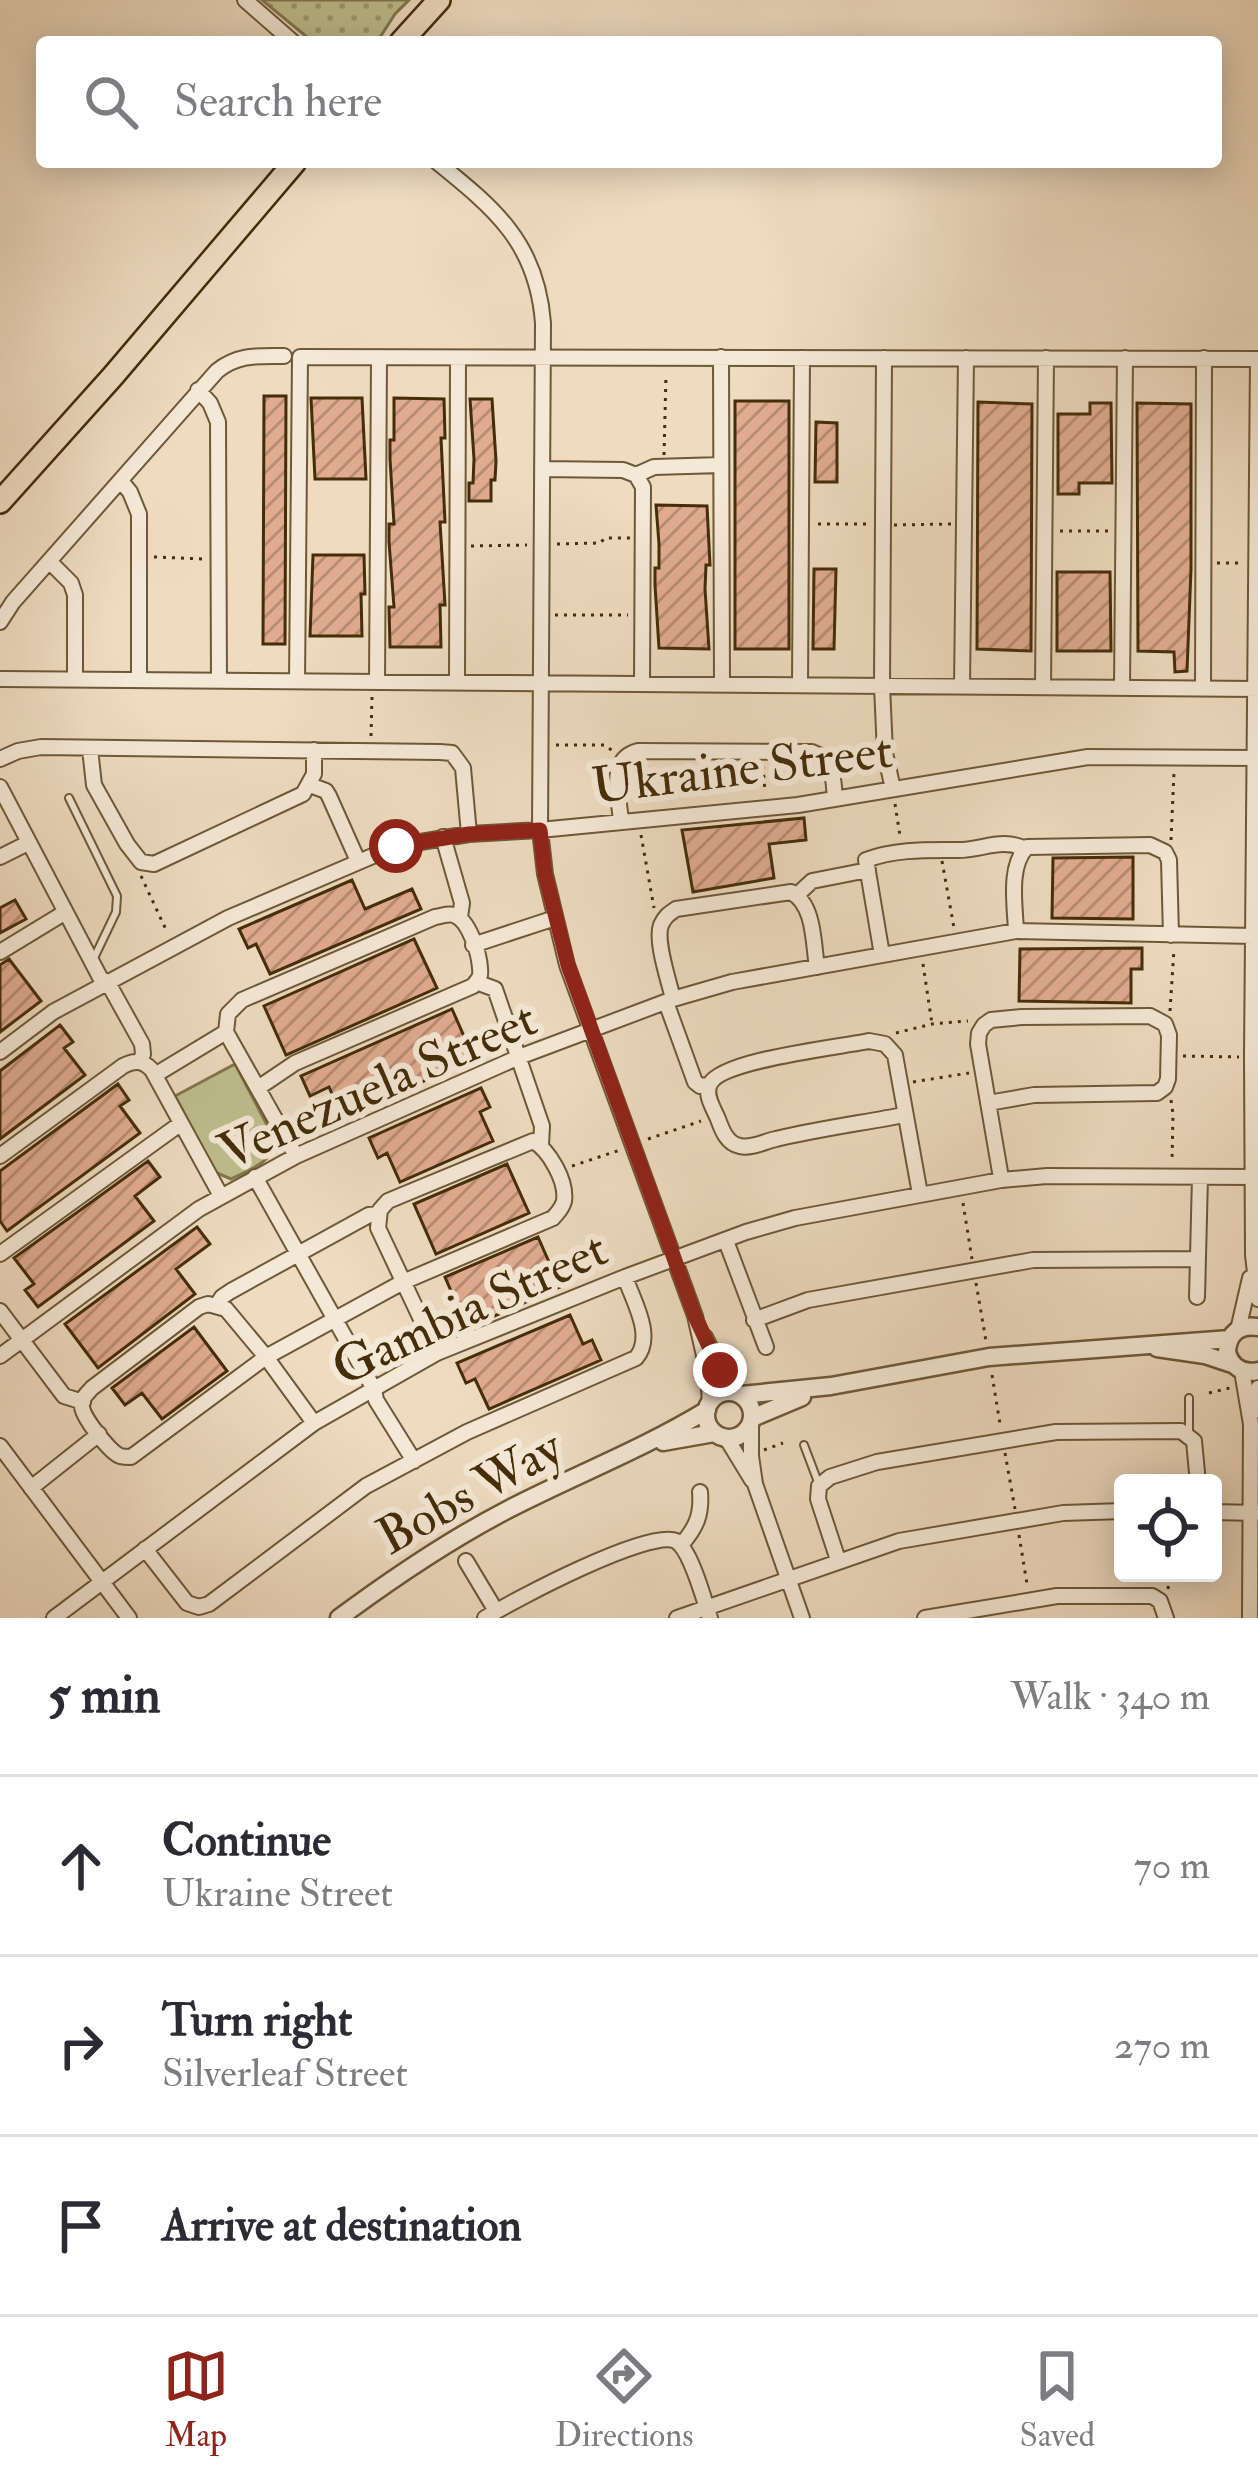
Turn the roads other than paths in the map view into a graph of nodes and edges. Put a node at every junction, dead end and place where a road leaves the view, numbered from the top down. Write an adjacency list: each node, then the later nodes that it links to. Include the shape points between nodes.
1 (245, 0): 3 (street)
2 (440, 0): 4 (main road)
3 (286, 36)
4 (407, 36)
5 (291, 168): 25 (main road)
6 (444, 168): 8 (street, via 497,212 524,248 540,294)
7 (292, 357): 9 (street); 19 (street, via 229,361); 32 (street)
8 (543, 357): 10 (street); 11 (street); 22 (street)
9 (380, 358): 10 (street); 38 (street)
10 (458, 358): 33 (street)
11 (721, 358): 12 (street); 21 (street)
12 (802, 358): 13 (street); 37 (street)
13 (884, 358): 14 (street); 39 (street)
14 (966, 358): 15 (street); 40 (street)
15 (1046, 358): 16 (street); 41 (street)
16 (1125, 358): 17 (street); 42 (street)
17 (1204, 358): 18 (street); 43 (street)
18 (1258, 359): 20 (street)
19 (198, 390): 24 (street); 31 (street, via 218,422)
20 (1258, 438): 44 (street)
21 (721, 465): 23 (street); 36 (street)
22 (542, 469): 23 (street); 34 (street)
23 (636, 475): 35 (street, via 643,488)
24 (121, 481): 26 (street); 30 (street, via 139,514)
25 (0, 502)
26 (49, 561): 27 (street); 29 (street, via 75,595)
27 (0, 622)
28 (0, 679): 29 (street)
29 (75, 680): 30 (street)
30 (139, 680): 31 (street)
31 (219, 681): 32 (street)
32 (297, 681): 38 (street)
33 (457, 682): 34 (street); 38 (street)
34 (540, 683): 35 (street); 55 (street)
35 (642, 684): 36 (street)
36 (722, 685): 37 (street)
37 (800, 685): 39 (street)
38 (375, 686)
39 (882, 686): 40 (street); 51 (street)
40 (962, 686): 41 (street)
41 (1042, 687): 42 (street)
42 (1122, 688): 43 (street)
43 (1203, 688): 44 (street)
44 (1257, 689): 47 (street)
45 (90, 749): 46 (street); 48 (street, via 41,747); 49 (street, via 94,785 141,862 154,864 292,801)
46 (314, 750): 49 (street); 56 (street, via 452,754 464,768)
47 (1257, 758): 51 (street, Ukraine Street, via 1088,757); 68 (street)
48 (0, 759)
49 (310, 785): 61 (street, via 326,791)
50 (0, 787): 58 (street)
51 (894, 792): 53 (street, Ukraine Street)
52 (69, 798): 73 (lane, via 117,896)
53 (835, 799): 54 (street, Ukraine Street); 54 (street, via 832,769 812,752 638,751 618,766)
54 (621, 821): 55 (street, Ukraine Street)
55 (540, 830): 56 (street, Ukraine Street); 66 (street)
56 (469, 834): 57 (street, Ukraine Street)
57 (443, 837): 61 (street, Ukraine Street); 65 (street)
58 (28, 843): 60 (street); 64 (street)
59 (1025, 849): 62 (street, via 1009,843 902,852 866,860); 67 (street, via 1016,867); 69 (street, via 1158,848 1169,860)
60 (0, 857)
61 (358, 861): 75 (street, Ukraine Street)
62 (868, 870): 63 (street, via 812,880); 71 (street)
63 (796, 895): 74 (street, via 807,908); 77 (street, via 671,912 659,940)
64 (64, 913): 72 (street); 73 (street)
65 (460, 917): 70 (street); 79 (street, via 435,917 242,1000 228,1014)
66 (555, 918): 70 (street); 78 (street)
67 (1016, 931): 69 (street, Venezuela Street); 74 (street, Venezuela Street)
68 (1254, 936): 69 (street, Venezuela Street); 94 (street)
69 (1172, 938)
70 (473, 945): 76 (street)
71 (881, 949)
72 (0, 952)
73 (92, 962): 75 (street)
74 (817, 968): 77 (street, Venezuela Street)
75 (105, 982): 80 (street, Ukraine Street); 82 (street, via 142,1044)
76 (476, 982): 81 (street, via 495,989); 85 (street)
77 (669, 1000): 78 (street, Venezuela Street); 84 (street, via 695,1082)
78 (592, 1031): 81 (street, Venezuela Street); 103 (street)
79 (226, 1032): 83 (street); 85 (street)
80 (0, 1052)
81 (518, 1058): 89 (street); 91 (street, Venezuela Street)
82 (140, 1062): 83 (street); 90 (street, via 123,1066)
83 (155, 1075): 88 (street)
84 (709, 1085): 87 (street, via 722,1128 738,1146); 87 (street, via 753,1062 877,1041 895,1055)
85 (258, 1088): 91 (street)
86 (988, 1103): 86 (street, via 977,1038 991,1021 1150,1016 1168,1029 1168,1079 1157,1093); 95 (street)
87 (904, 1115): 96 (street)
88 (180, 1124): 97 (street); 101 (street)
89 (541, 1145): 98 (street, via 520,1144 388,1201); 106 (street, via 564,1201 553,1218)
90 (0, 1156)
91 (296, 1156): 92 (street, Venezuela Street)
92 (255, 1177): 97 (street, Venezuela Street); 100 (street)
93 (1200, 1177): 94 (street, Gambia Street); 95 (street, Gambia Street); 104 (street)
94 (1256, 1177): 102 (street)
95 (1001, 1180): 96 (street, Gambia Street)
96 (920, 1194): 99 (street, Gambia Street, via 795,1218)
97 (221, 1196): 116 (street, Venezuela Street)
98 (379, 1214): 100 (street); 106 (street)
99 (726, 1241): 103 (street, Gambia Street); 113 (street)
100 (299, 1253): 109 (street); 112 (street)
101 (0, 1254)
102 (1253, 1255): 108 (street); 115 (street)
103 (675, 1259): 105 (street, Gambia Street); 111 (street)
104 (1198, 1259): 107 (street); 113 (street, via 1033,1260 808,1300)
105 (625, 1277): 119 (street, Gambia Street); 139 (street, via 646,1339 637,1358)
106 (403, 1282): 112 (street); 119 (street)
107 (1197, 1297)
108 (1258, 1299)
109 (217, 1305): 121 (street); 128 (street, via 199,1307)
110 (0, 1311): 116 (street)
111 (695, 1316): 126 (street); 129 (street)
112 (334, 1319): 121 (street); 125 (street)
113 (754, 1320): 118 (street)
114 (1258, 1327): 115 (street)
115 (1233, 1334): 117 (street); 122 (street, via 1227,1352)
116 (22, 1340): 120 (street, Venezuela Street); 128 (street, via 64,1396)
117 (1150, 1346): 122 (street, via 1205,1355); 123 (street, via 989,1357)
118 (766, 1347)
119 (437, 1353): 125 (street, Gambia Street)
120 (0, 1356)
121 (266, 1357): 131 (street); 133 (street, via 131,1457)
122 (1243, 1373): 132 (street)
123 (831, 1386): 126 (street); 130 (street)
124 (1258, 1388): 132 (street)
125 (374, 1389): 131 (street, Gambia Street); 139 (street)
126 (737, 1394): 129 (street, via 720,1394); 130 (street)
127 (1189, 1398): 134 (lane)
128 (83, 1402): 133 (street)
129 (708, 1406): 135 (street, via 706,1418); 138 (street, Bobs Way)
130 (752, 1420): 135 (street, via 745,1433); 141 (street)
131 (314, 1423): 149 (street, Gambia Street)
132 (1251, 1424): 147 (street)
133 (99, 1434): 143 (street)
134 (1189, 1435): 140 (street); 142 (street, via 1055,1432 878,1462)
135 (721, 1436): 138 (street, Bobs Way); 141 (street)
136 (804, 1445): 142 (lane)
137 (0, 1446): 143 (street)
138 (645, 1446): 159 (street, Bobs Way, via 456,1538)
139 (414, 1460): 154 (street, via 358,1491)
140 (1198, 1474)
141 (755, 1484): 152 (street)
142 (819, 1486): 150 (street)
143 (31, 1487): 153 (street)
144 (700, 1492): 148 (street, via 698,1522)
145 (1114, 1511): 150 (street, via 899,1540)
146 (1222, 1512): 147 (street)
147 (1254, 1513): 164 (street)
148 (681, 1545): 155 (street); 156 (street, via 658,1539)
149 (146, 1549): 153 (street, Gambia Street); 154 (street)
150 (838, 1561): 152 (street)
151 (466, 1562): 156 (street)
152 (788, 1579): 155 (street); 161 (street)
153 (102, 1582): 157 (street, Gambia Street); 158 (street)
154 (201, 1612)
155 (708, 1612): 160 (street)
156 (490, 1614)
157 (59, 1616)
158 (129, 1618)
159 (339, 1618)
160 (677, 1618)
161 (802, 1618)
162 (925, 1618): 163 (street, via 1076,1594 1152,1596)
163 (1166, 1618)
164 (1250, 1618)

